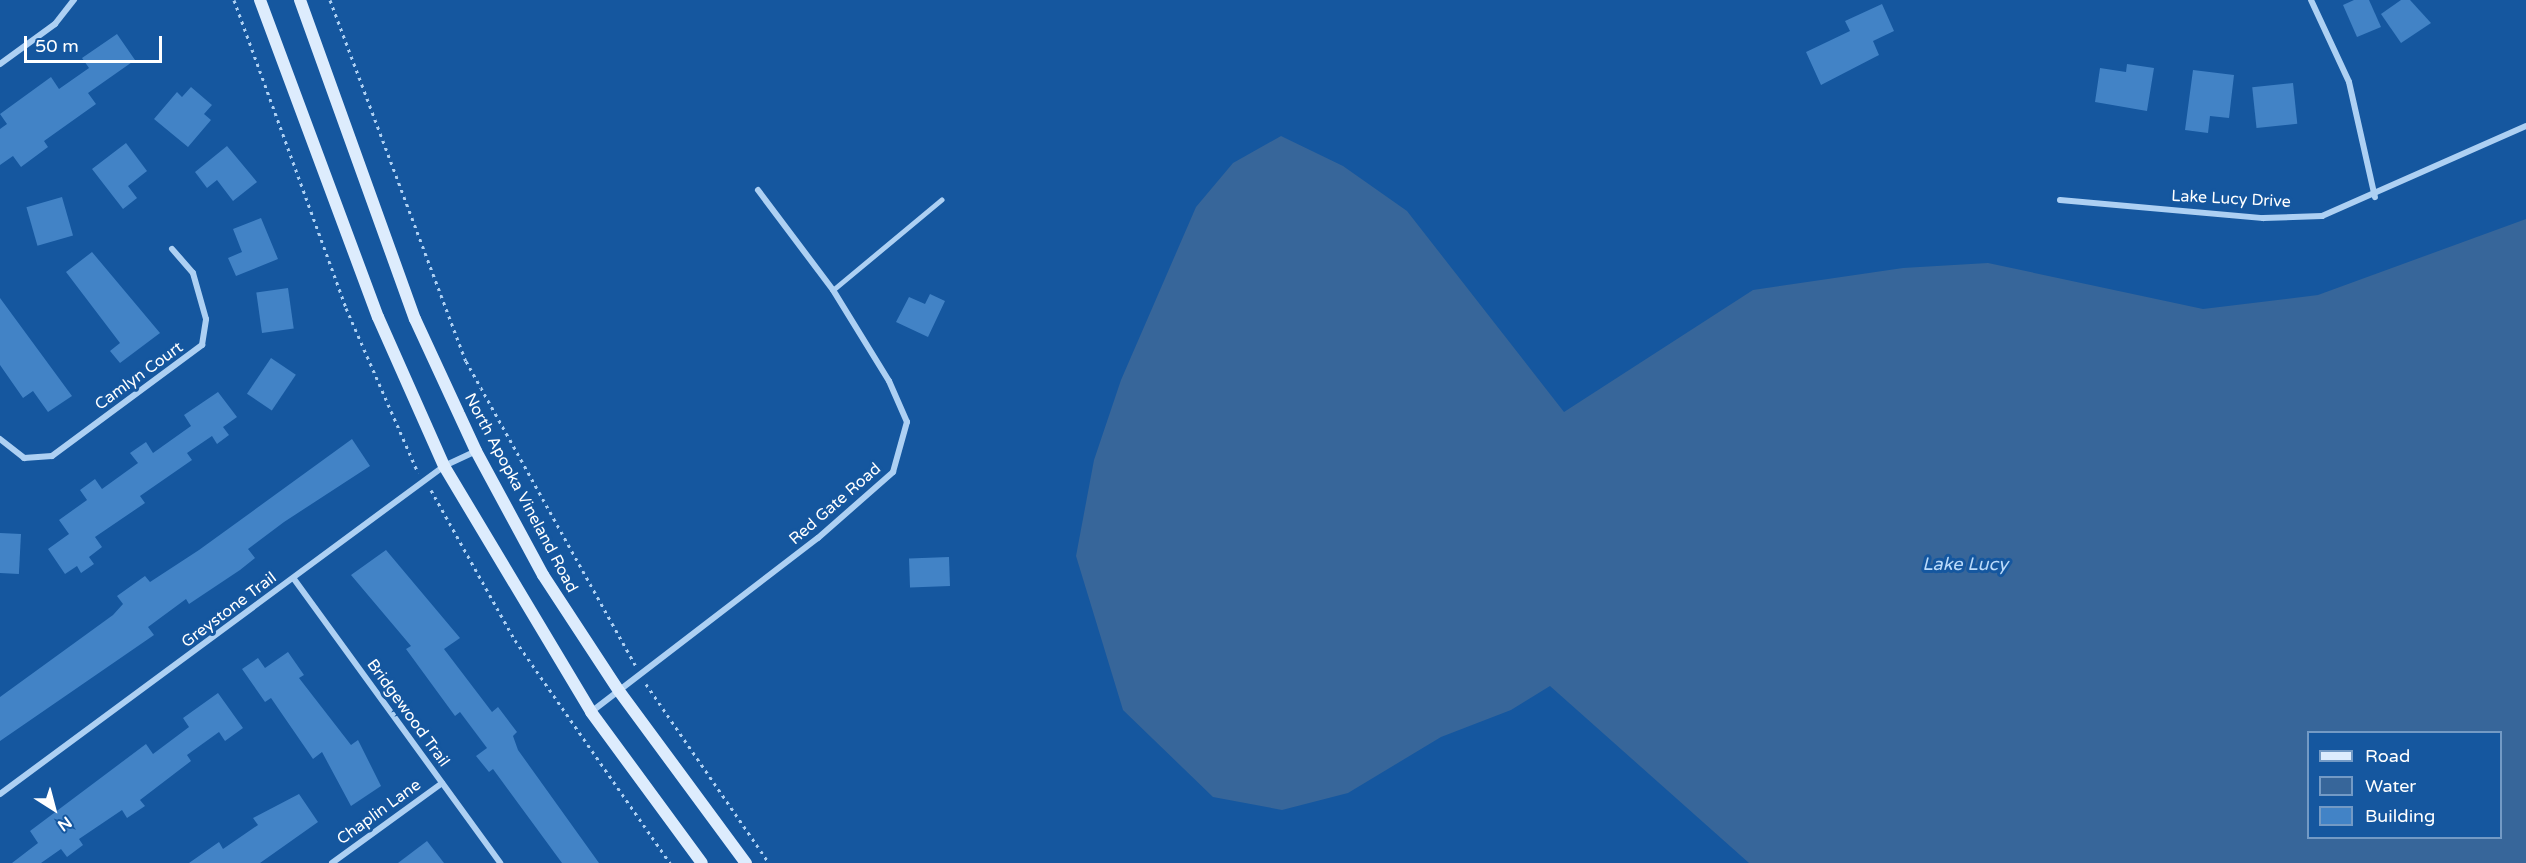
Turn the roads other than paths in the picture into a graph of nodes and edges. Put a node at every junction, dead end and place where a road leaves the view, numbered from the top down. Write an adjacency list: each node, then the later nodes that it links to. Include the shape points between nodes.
1 (74, 0): 5 (street, via 55,24)
2 (260, 0): 15 (street, via 378,317)
3 (300, 0): 14 (street, North Apopka Vineland Road, via 414,319)
4 (2311, 0): 8 (street, via 2349,82)
5 (0, 64)
6 (2526, 126): 8 (street, Lake Lucy Drive)
7 (758, 189): 12 (street, Red Gate Road)
8 (2374, 197): 10 (street, Lake Lucy Drive, via 2322,216 2263,218)
9 (941, 200): 12 (lane)
10 (2060, 200)
11 (172, 249): 13 (street, Camlyn Court, via 193,273 206,319 202,345 52,456 24,458)
12 (833, 290): 17 (street, Red Gate Road, via 889,381 907,422 893,472 818,538)
13 (0, 439)
14 (476, 452): 15 (street, Greystone Trail); 17 (street, North Apopka Vineland Road, via 543,575)
15 (444, 466): 16 (street, Greystone Trail); 18 (street)
16 (294, 579): 19 (street, Bridgewood Trail); 20 (street, Greystone Trail)
17 (619, 691): 18 (street, Red Gate Road); 24 (street, North Apopka Vineland Road)
18 (591, 712): 23 (street)
19 (442, 783): 21 (street, Chaplin Lane); 22 (street, Bridgewood Trail)
20 (0, 794)
21 (332, 863)
22 (500, 863)
23 (702, 863)
24 (746, 863)

